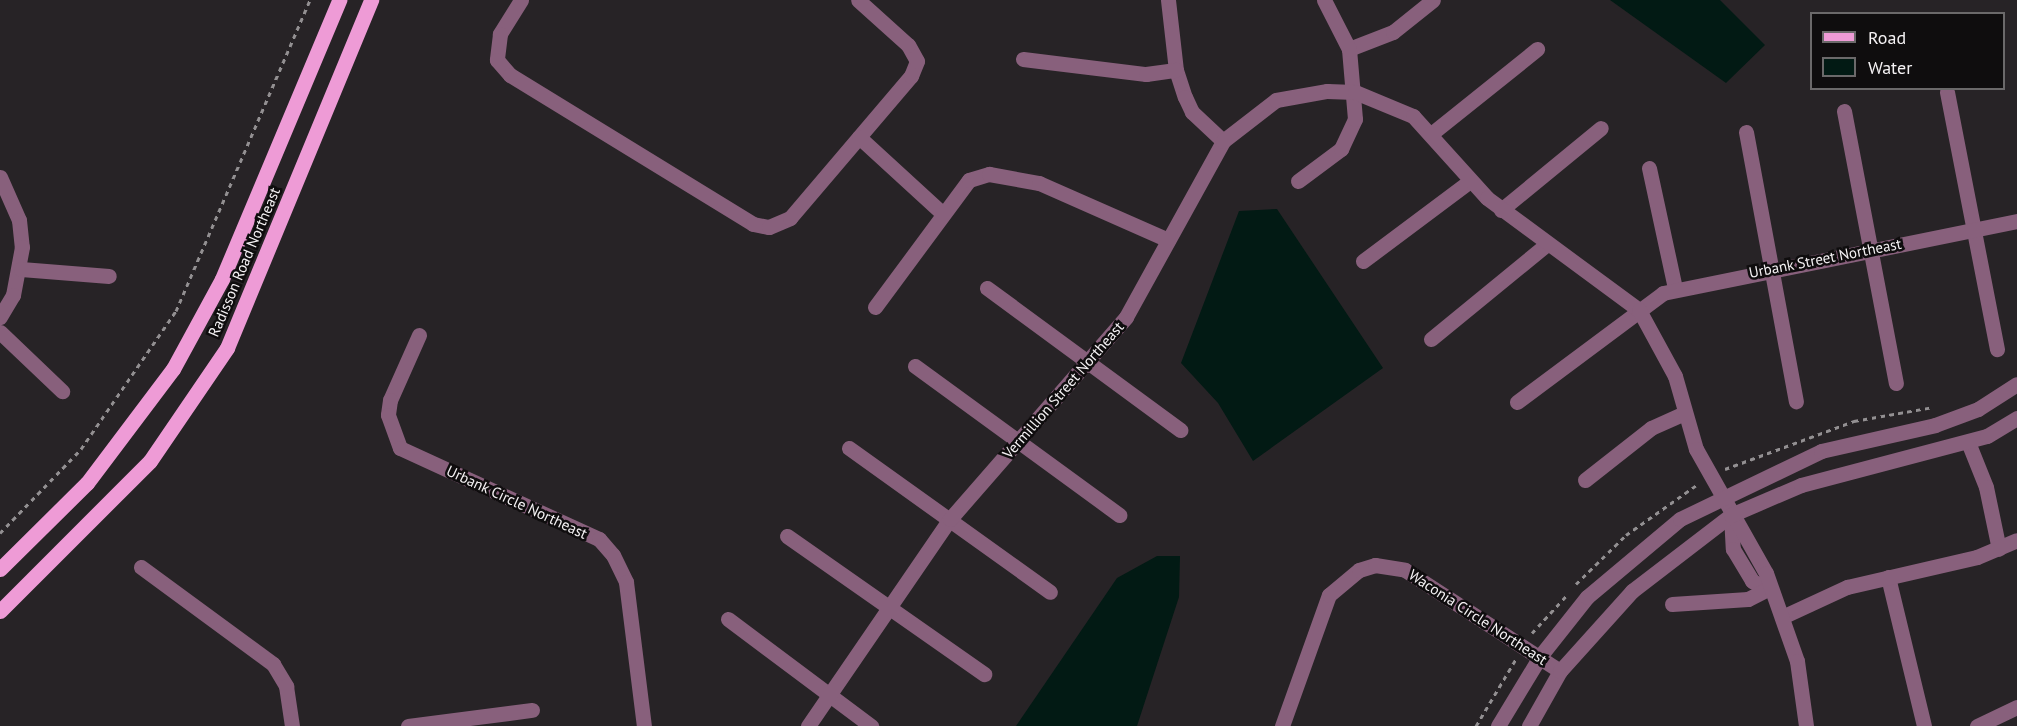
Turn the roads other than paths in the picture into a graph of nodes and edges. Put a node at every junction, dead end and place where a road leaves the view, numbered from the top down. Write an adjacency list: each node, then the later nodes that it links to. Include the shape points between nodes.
1 (339, 0): 66 (main road, Radisson Road Northeast, via 222,279 173,369 87,483)
2 (371, 0): 72 (main road, Radisson Road Northeast, via 227,348 150,461)
3 (521, 0): 18 (street, via 500,34 497,60 510,75 753,224 769,227 789,218)
4 (858, 0): 18 (street, via 908,45 917,61 911,76)
5 (1168, 0): 11 (street)
6 (1324, 0): 8 (street)
7 (1433, 0): 8 (street, via 1393,32)
8 (1349, 49): 12 (street)
9 (1537, 49): 17 (street)
10 (1023, 59): 11 (street, via 1146,74)
11 (1176, 70): 19 (street, via 1192,112)
12 (1355, 92): 17 (street, Vermillion Street Northeast, via 1413,116); 19 (street, Vermillion Street Northeast, via 1306,93 1276,100); 22 (street, via 1355,119 1341,149)
13 (1947, 92): 27 (street)
14 (1844, 111): 30 (street)
15 (1601, 128): 24 (street)
16 (1746, 132): 32 (street)
17 (1431, 134): 23 (street, Vermillion Street Northeast)
18 (859, 137): 25 (street)
19 (1224, 141): 28 (street, Vermillion Street Northeast)
20 (1649, 168): 36 (street)
21 (0, 177): 33 (street, via 19,220)
22 (1298, 181)
23 (1470, 181): 24 (street, Vermillion Street Northeast); 31 (street)
24 (1501, 210): 29 (street, Vermillion Street Northeast)
25 (943, 214): 28 (street, via 969,180 988,174 1039,183); 37 (street)
26 (2017, 221): 27 (street, Urbank Street Northeast)
27 (1974, 230): 30 (street, Urbank Street Northeast); 43 (street)
28 (1168, 240): 44 (street, Vermillion Street Northeast, via 1140,296)
29 (1546, 245): 38 (street, Vermillion Street Northeast); 42 (street)
30 (1869, 249): 32 (street, Urbank Street Northeast); 46 (street)
31 (1363, 261)
32 (1768, 268): 36 (street, Urbank Street Northeast); 49 (street)
33 (21, 269): 34 (street); 39 (street)
34 (109, 276)
35 (987, 288): 44 (street)
36 (1675, 288): 38 (street, Urbank Street Northeast)
37 (875, 307)
38 (1639, 310): 50 (street, Urbank Street Northeast); 51 (street, Vermillion Street Northeast, via 1675,376)
39 (0, 317)
40 (0, 332): 48 (street)
41 (419, 335): 83 (street, Urbank Circle Northeast, via 390,400 388,416 400,448 599,539 613,555 626,582)
42 (1431, 339)
43 (1997, 349)
44 (1090, 363): 53 (street); 54 (street, Vermillion Street Northeast)
45 (915, 366): 54 (street)
46 (1896, 383)
47 (2017, 384): 58 (street, via 1967,413 1821,451)
48 (62, 391)
49 (1796, 401)
50 (1517, 402)
51 (1682, 414): 57 (street, via 1651,428); 58 (street, Vermillion Street Northeast)
52 (2017, 418): 55 (street)
53 (1180, 430)
54 (1019, 441): 59 (street); 61 (street, Vermillion Street Northeast)
55 (1968, 442): 60 (street, via 1801,484); 64 (street, via 1986,487)
56 (849, 447): 61 (street)
57 (1585, 480)
58 (1721, 495): 60 (street, Vermillion Street Northeast); 75 (street, via 1649,541 1587,597)
59 (1119, 515)
60 (1731, 515): 68 (street, via 1733,549 1752,580); 76 (street, via 1632,591)
61 (950, 519): 69 (street); 71 (street, Vermillion Street Northeast)
62 (788, 536): 71 (street)
63 (2017, 540): 64 (street)
64 (1999, 549): 67 (street)
65 (141, 567): 81 (street, via 273,664 286,686)
66 (0, 569)
67 (1888, 577): 73 (street, via 1847,587); 90 (street)
68 (1768, 589): 70 (street, via 1748,599); 73 (street)
69 (1050, 592)
70 (1672, 604)
71 (886, 605): 77 (street); 78 (street, Vermillion Street Northeast)
72 (0, 611)
73 (1782, 617): 89 (street, via 1802,680)
74 (728, 619): 78 (street)
75 (1541, 655): 76 (street, Waconia Circle Northeast); 86 (street, Waconia Circle Northeast, via 1406,570 1375,565 1359,570 1329,595); 87 (street)
76 (1560, 671): 88 (street)
77 (984, 674)
78 (828, 694): 84 (street, Vermillion Street Northeast); 85 (street)
79 (2017, 707): 91 (street)
80 (532, 710): 82 (street)
81 (292, 726)
82 (408, 726)
83 (644, 726)
84 (808, 726)
85 (871, 726)
86 (1281, 726)
87 (1498, 726)
88 (1528, 726)
89 (1806, 726)
90 (1924, 726)
91 (1977, 726)

